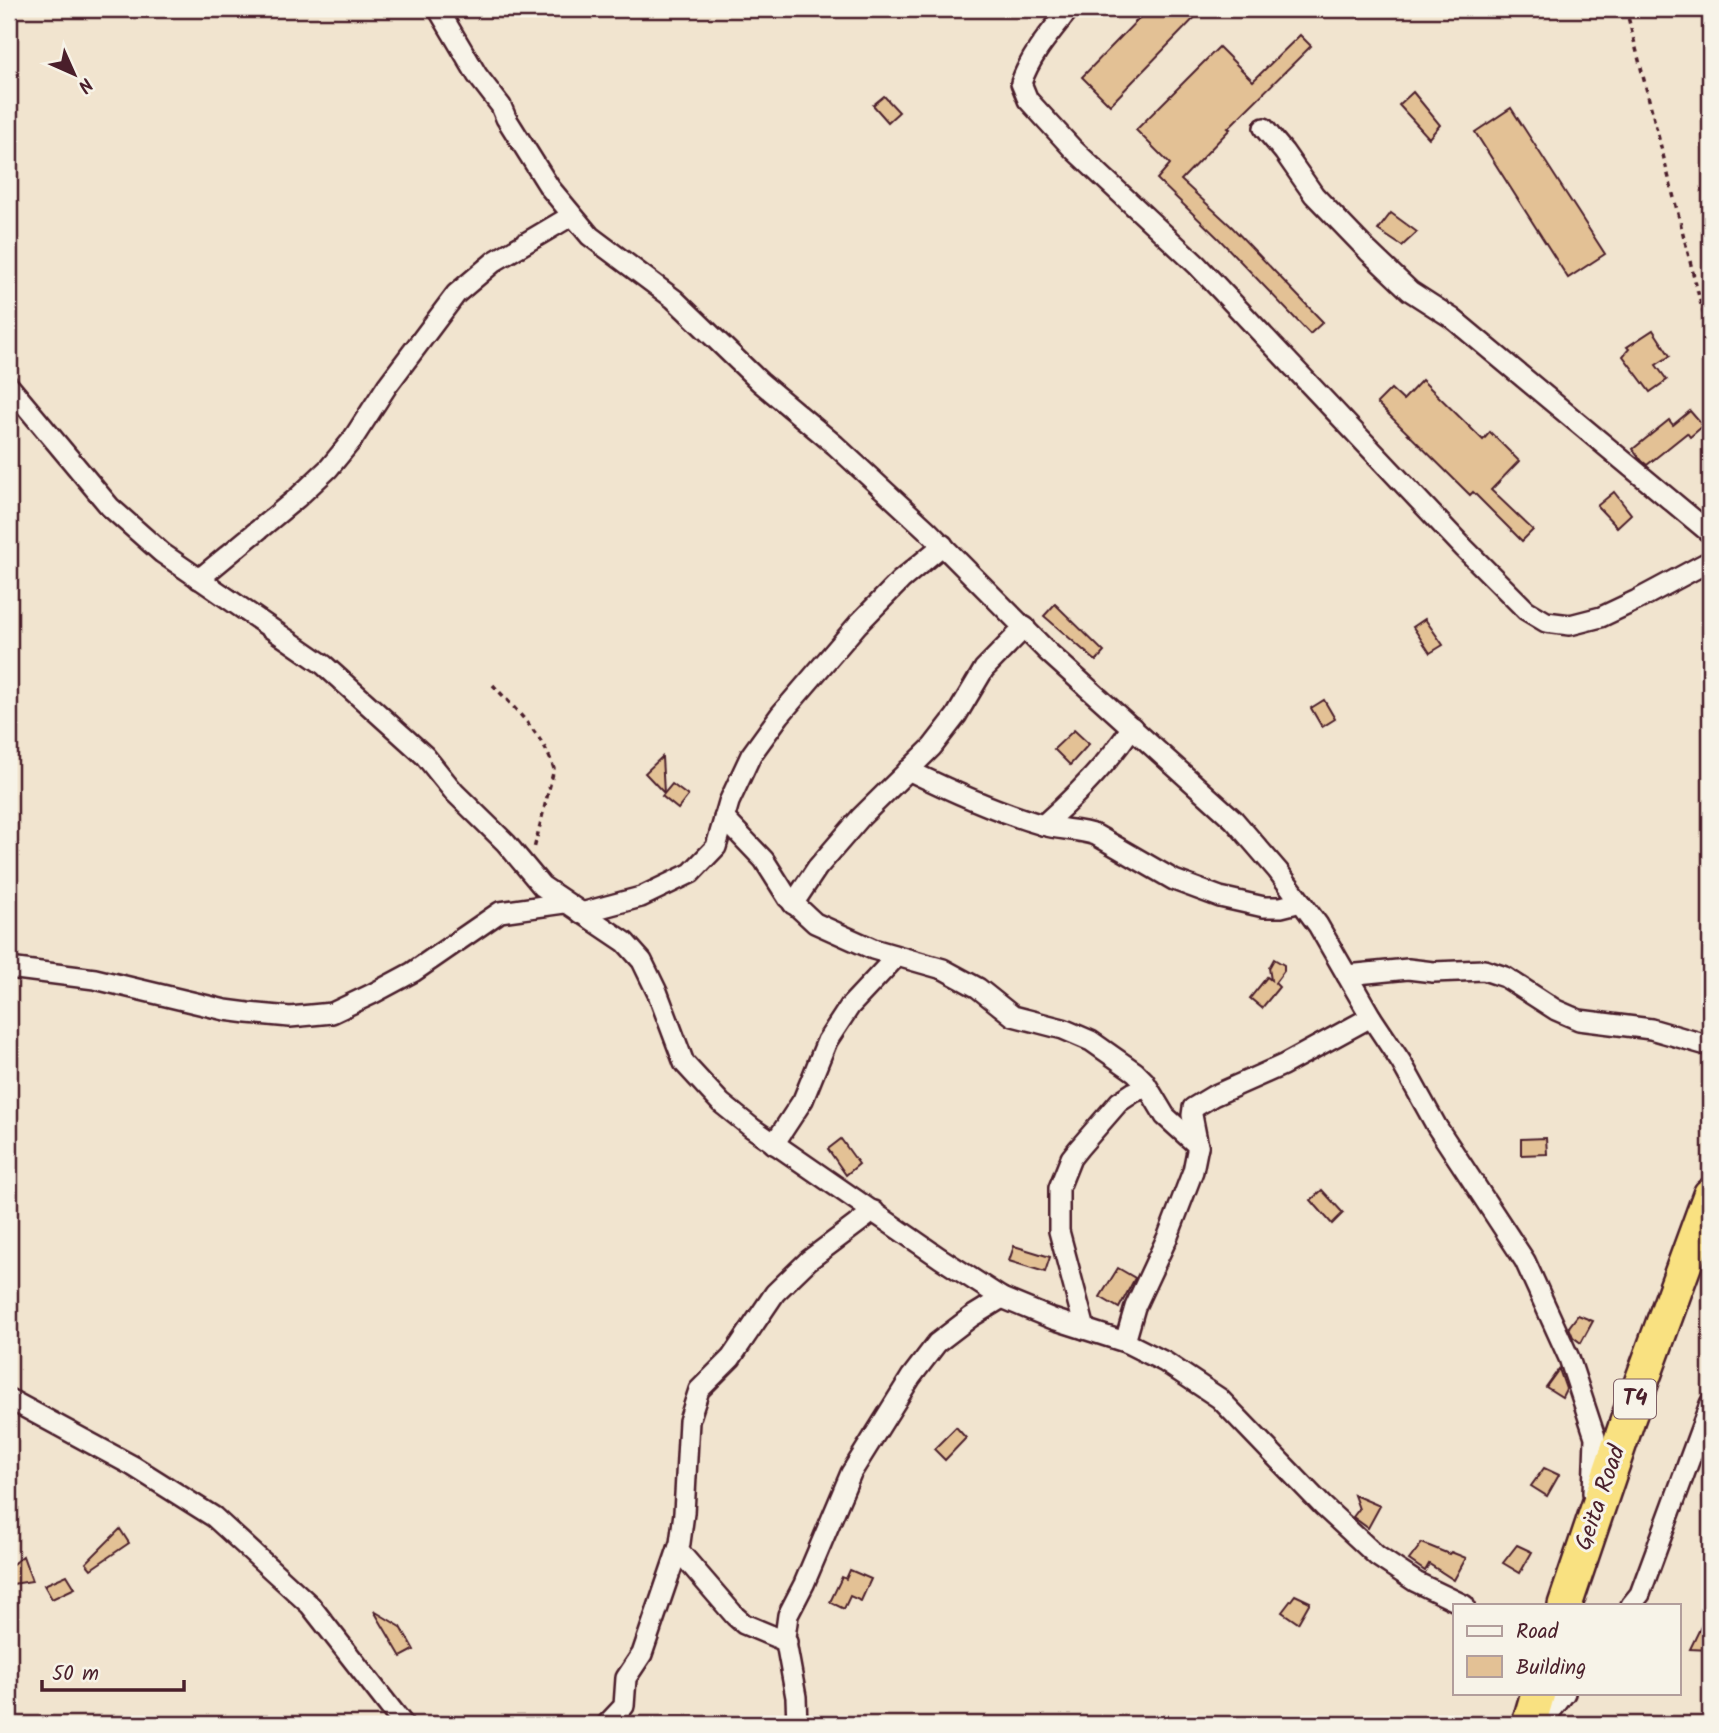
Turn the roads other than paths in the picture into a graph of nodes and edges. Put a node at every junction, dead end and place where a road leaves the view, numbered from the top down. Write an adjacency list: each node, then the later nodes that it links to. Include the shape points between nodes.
1 (438, 9): 4 (street)
2 (1069, 9): 8 (street, via 1026,67 1021,83 1028,100 1073,149 1197,265 1526,610 1546,622 1570,625 1601,617)
3 (1264, 128): 6 (street, via 1314,195 1410,291 1451,318)
4 (571, 216): 7 (street, via 590,236 674,299); 9 (street, via 495,261 456,294 328,468)
5 (9, 386): 9 (street, via 110,507)
6 (1710, 533)
7 (943, 545): 10 (street); 13 (street, via 858,624 780,715 751,755)
8 (1710, 561)
9 (199, 579): 17 (street, via 324,665 365,700 425,756 542,886)
10 (1025, 627): 11 (street); 12 (street, via 985,669 945,730)
11 (1132, 727): 14 (street, via 1096,774); 15 (street, via 1234,820)
12 (908, 770): 14 (street); 16 (street, via 847,832)
13 (724, 818): 16 (street, via 764,860); 17 (street, via 716,847 691,873 641,897)
14 (1043, 825): 15 (street, via 1096,835 1163,874 1220,897 1265,907)
15 (1301, 902): 20 (street)
16 (793, 904): 18 (street, via 815,923)
17 (573, 908): 19 (street, via 500,912 413,972 332,1013 290,1017 237,1012 95,979); 24 (street, via 625,942 642,961 684,1063 720,1103)
18 (896, 957): 23 (street, via 943,969 978,988 1013,1016 1091,1041 1135,1072); 24 (street, via 850,1006 827,1041 803,1100)
19 (9, 968)
20 (1348, 975): 21 (street); 22 (street, via 1408,969 1484,970 1505,977 1579,1020 1651,1029)
21 (1371, 1017): 25 (street, via 1194,1108); 33 (street, via 1525,1261 1569,1358 1595,1437)
22 (1710, 1046)
23 (1147, 1087): 25 (street, via 1165,1116); 29 (street, via 1119,1102 1070,1158 1059,1188 1059,1231)
24 (774, 1144): 27 (street)
25 (1198, 1146): 30 (street, via 1193,1171 1129,1321)
26 (1710, 1195): 33 (highway, Geita Road / T4)
27 (874, 1212): 28 (street); 34 (street, via 809,1260 775,1293 731,1358 699,1390 689,1421)
28 (1002, 1298): 29 (street); 38 (street, via 937,1343 911,1377 851,1473 788,1615)
29 (1085, 1329): 30 (street)
30 (1125, 1342): 35 (street, via 1166,1362 1219,1398 1377,1556)
31 (1710, 1404): 37 (street, via 1640,1594)
32 (13, 1406): 41 (street, via 133,1466 214,1517 310,1605)
33 (1593, 1522): 36 (highway, Geita Road / T4)
34 (678, 1550): 38 (street, via 735,1616); 42 (street, via 642,1654 626,1678 624,1706)
35 (1462, 1604)
36 (1565, 1604)
37 (1632, 1604)
38 (787, 1642): 43 (street)
39 (1538, 1694): 44 (highway)
40 (1564, 1694): 45 (street)
41 (397, 1721)
42 (607, 1724)
43 (797, 1724)
44 (1529, 1724)
45 (1541, 1724)

